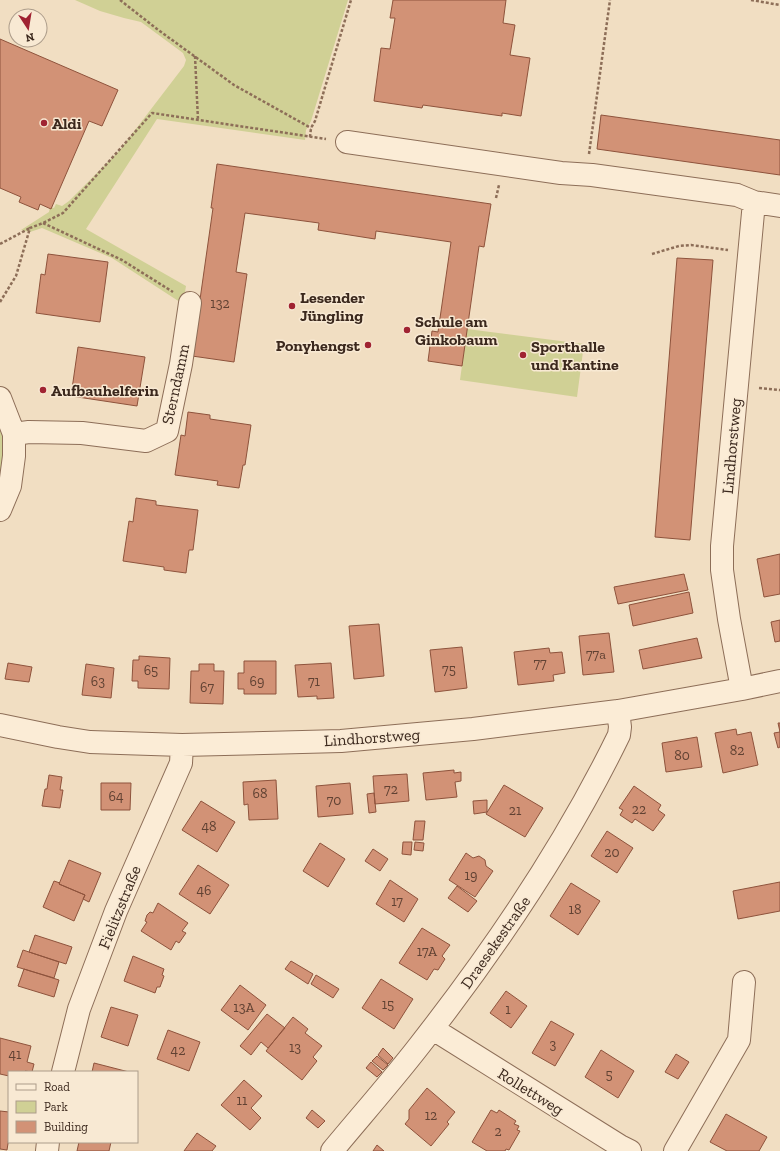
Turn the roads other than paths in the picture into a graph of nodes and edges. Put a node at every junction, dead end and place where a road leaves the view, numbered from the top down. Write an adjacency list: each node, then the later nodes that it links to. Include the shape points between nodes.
1 (347, 142): 2 (street, via 737,195)
2 (754, 202): 3 (street); 9 (street, Lindhorstweg, via 722,546 728,619)
3 (780, 206)
4 (190, 303): 6 (street, Sterndamm, via 168,431 146,441 82,433)
5 (0, 398): 6 (street)
6 (14, 434): 7 (street, via 10,486)
7 (0, 510)
8 (780, 681): 9 (street, Lindhorstweg)
9 (742, 689): 10 (street, Lindhorstweg)
10 (618, 711): 12 (street, Lindhorstweg, via 473,729 341,741); 14 (street, Draesekestraße, via 619,735 567,832 506,929)
11 (0, 725): 12 (street, Lindhorstweg, via 90,742)
12 (182, 745): 15 (street, Fielitzstraße, via 181,763 116,911 79,1009)
13 (744, 982): 18 (street, via 739,1040)
14 (433, 1029): 16 (street, Draesekestraße); 17 (street, Rollettweg)
15 (63, 1071)
16 (332, 1151)
17 (630, 1151)
18 (675, 1151)

